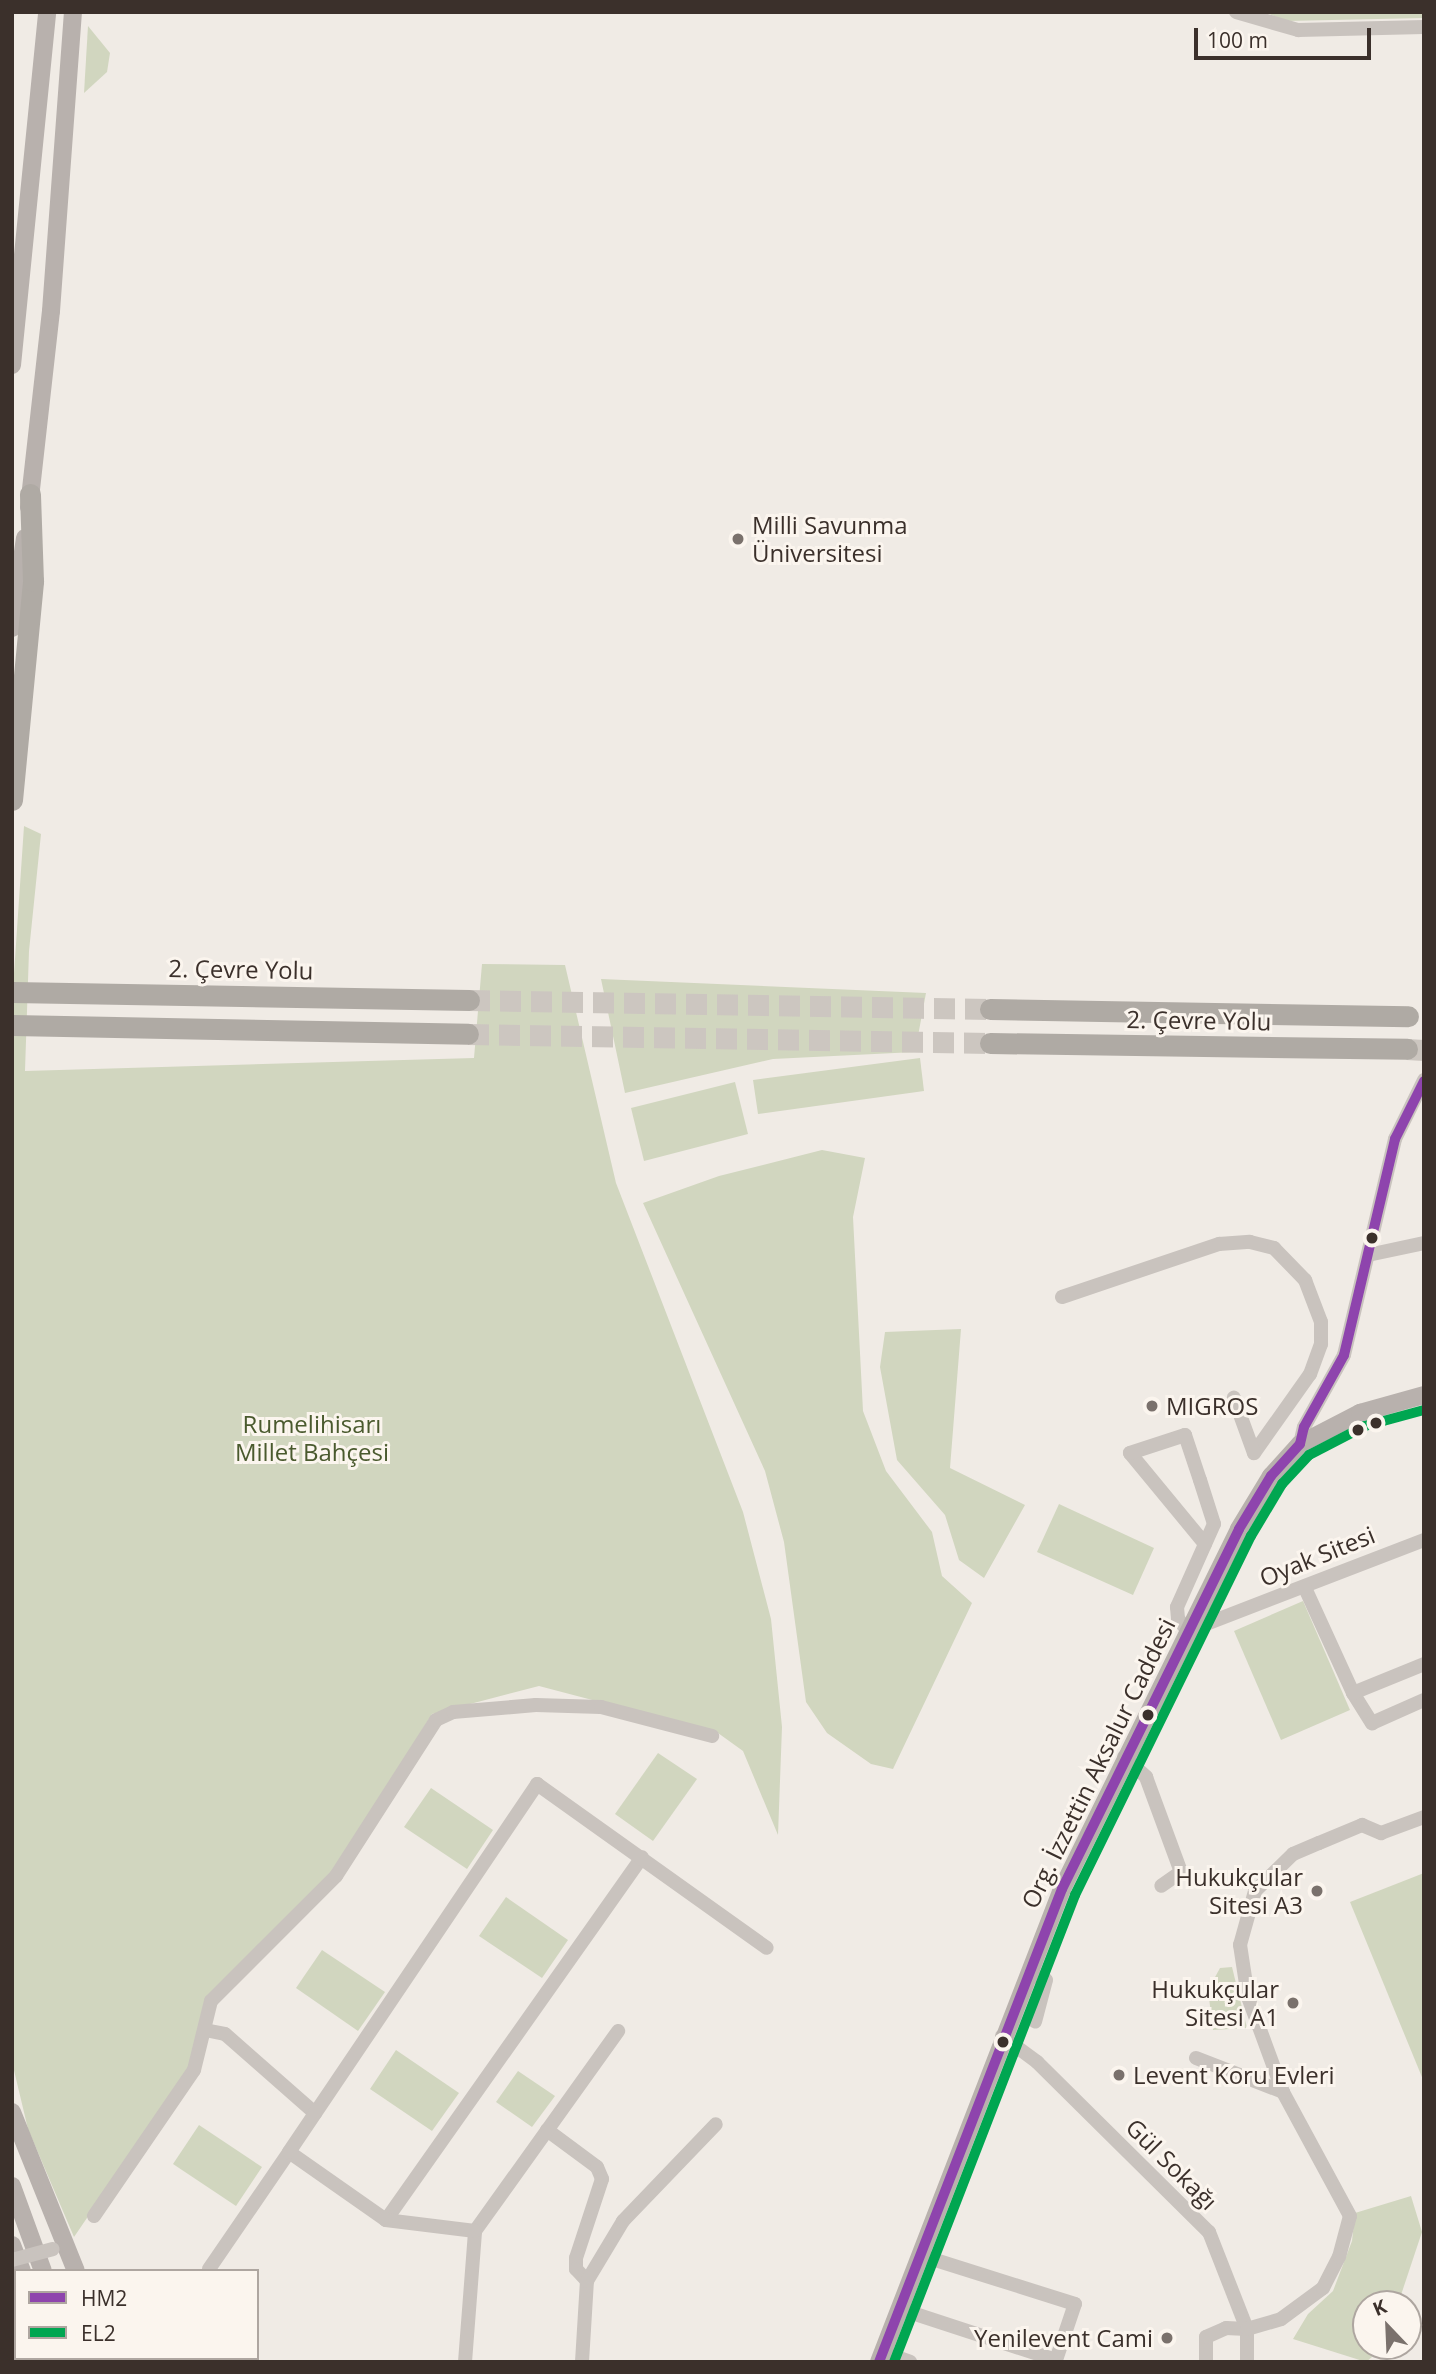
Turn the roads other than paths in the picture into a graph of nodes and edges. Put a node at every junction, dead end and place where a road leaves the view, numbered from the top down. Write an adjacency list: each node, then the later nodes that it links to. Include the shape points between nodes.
1 (47, 12): 5 (main road)
2 (73, 12): 6 (main road, via 51,311)
3 (1236, 12): 4 (street, via 1298,30)
4 (1424, 27)
5 (12, 365)
6 (30, 494): 7 (main road); 8 (highway, via 33,581)
7 (12, 628)
8 (12, 800)
9 (12, 992): 10 (highway, 2. Çevre Yolu)
10 (469, 1000)
11 (990, 1009): 12 (highway, 2. Çevre Yolu)
12 (1408, 1016)
13 (12, 1026): 14 (highway)
14 (468, 1034)
15 (990, 1043): 16 (highway, 2. Çevre Yolu)
16 (1408, 1049)
17 (1424, 1080): 19 (street, via 1395,1139)
18 (1424, 1242): 19 (street)
19 (1368, 1255): 23 (street, via 1344,1355 1304,1427)
20 (1062, 1297): 22 (street, via 1219,1244 1250,1242 1274,1248 1305,1280 1321,1322 1321,1344 1310,1374 1254,1453)
21 (1424, 1395): 23 (main road, Org. İzzettin Aksalur Caddesi, via 1360,1413)
22 (1234, 1398)
23 (1300, 1444): 27 (main road, Org. İzzettin Aksalur Caddesi, via 1265,1486)
24 (1424, 1540): 26 (street, Oyak Sitesi)
25 (1205, 1544): 25 (street, via 1214,1524 1185,1435 1130,1454); 27 (street, via 1177,1607 1178,1619)
26 (1305, 1588): 27 (street, Oyak Sitesi); 29 (street)
27 (1188, 1631): 32 (main road, Org. İzzettin Aksalur Caddesi)
28 (1424, 1664): 29 (street)
29 (1353, 1693): 30 (street, via 1372,1723)
30 (1424, 1700)
31 (712, 1737): 39 (street, via 601,1707 536,1705 453,1712 436,1720 336,1876 211,2001)
32 (1124, 1757): 35 (street, via 1146,1777 1181,1871); 37 (main road, Org. İzzettin Aksalur Caddesi)
33 (1424, 1817): 43 (street, via 1381,1833 1362,1825 1293,1854 1255,1891 1240,1945 1248,1997)
34 (642, 1857): 36 (street); 45 (street, via 537,1784); 51 (street)
35 (1161, 1886)
36 (767, 1948)
37 (1028, 1973): 38 (street, via 1046,1980); 41 (main road, Org. İzzettin Aksalur Caddesi)
38 (1035, 2022)
39 (205, 2029): 45 (street, via 225,2034); 50 (street, via 194,2070)
40 (618, 2031): 47 (street)
41 (1002, 2036): 54 (main road, Org. İzzettin Aksalur Caddesi); 62 (street, Gül Sokağı, via 1037,2062 1209,2232)
42 (1196, 2058): 43 (street)
43 (1283, 2092): 62 (street, via 1350,2216 1339,2257 1324,2288 1282,2319)
44 (12, 2112): 55 (main road)
45 (315, 2113): 48 (street)
46 (716, 2124): 60 (street, via 623,2221)
47 (547, 2130): 52 (street); 60 (street, via 597,2166 602,2179 576,2258 576,2269)
48 (289, 2152): 51 (street); 59 (street)
49 (12, 2186): 58 (main road)
50 (94, 2216)
51 (386, 2220): 52 (street)
52 (475, 2231): 64 (street)
53 (12, 2245): 57 (main road)
54 (920, 2255): 61 (main road, Org. İzzettin Aksalur Caddesi); 61 (street, via 1075,2304 1056,2360)
55 (66, 2258): 56 (street, bridge)
56 (12, 2260)
57 (21, 2269)
58 (42, 2269)
59 (209, 2269)
60 (587, 2281): 65 (street)
61 (900, 2309): 63 (main road, Org. İzzettin Aksalur Caddesi)
62 (1247, 2329): 67 (street, via 1226,2328 1206,2337); 68 (street, Gül Sokağı)
63 (881, 2357): 66 (street)
64 (465, 2362)
65 (582, 2362)
66 (910, 2362)
67 (1206, 2362)
68 (1247, 2362)

